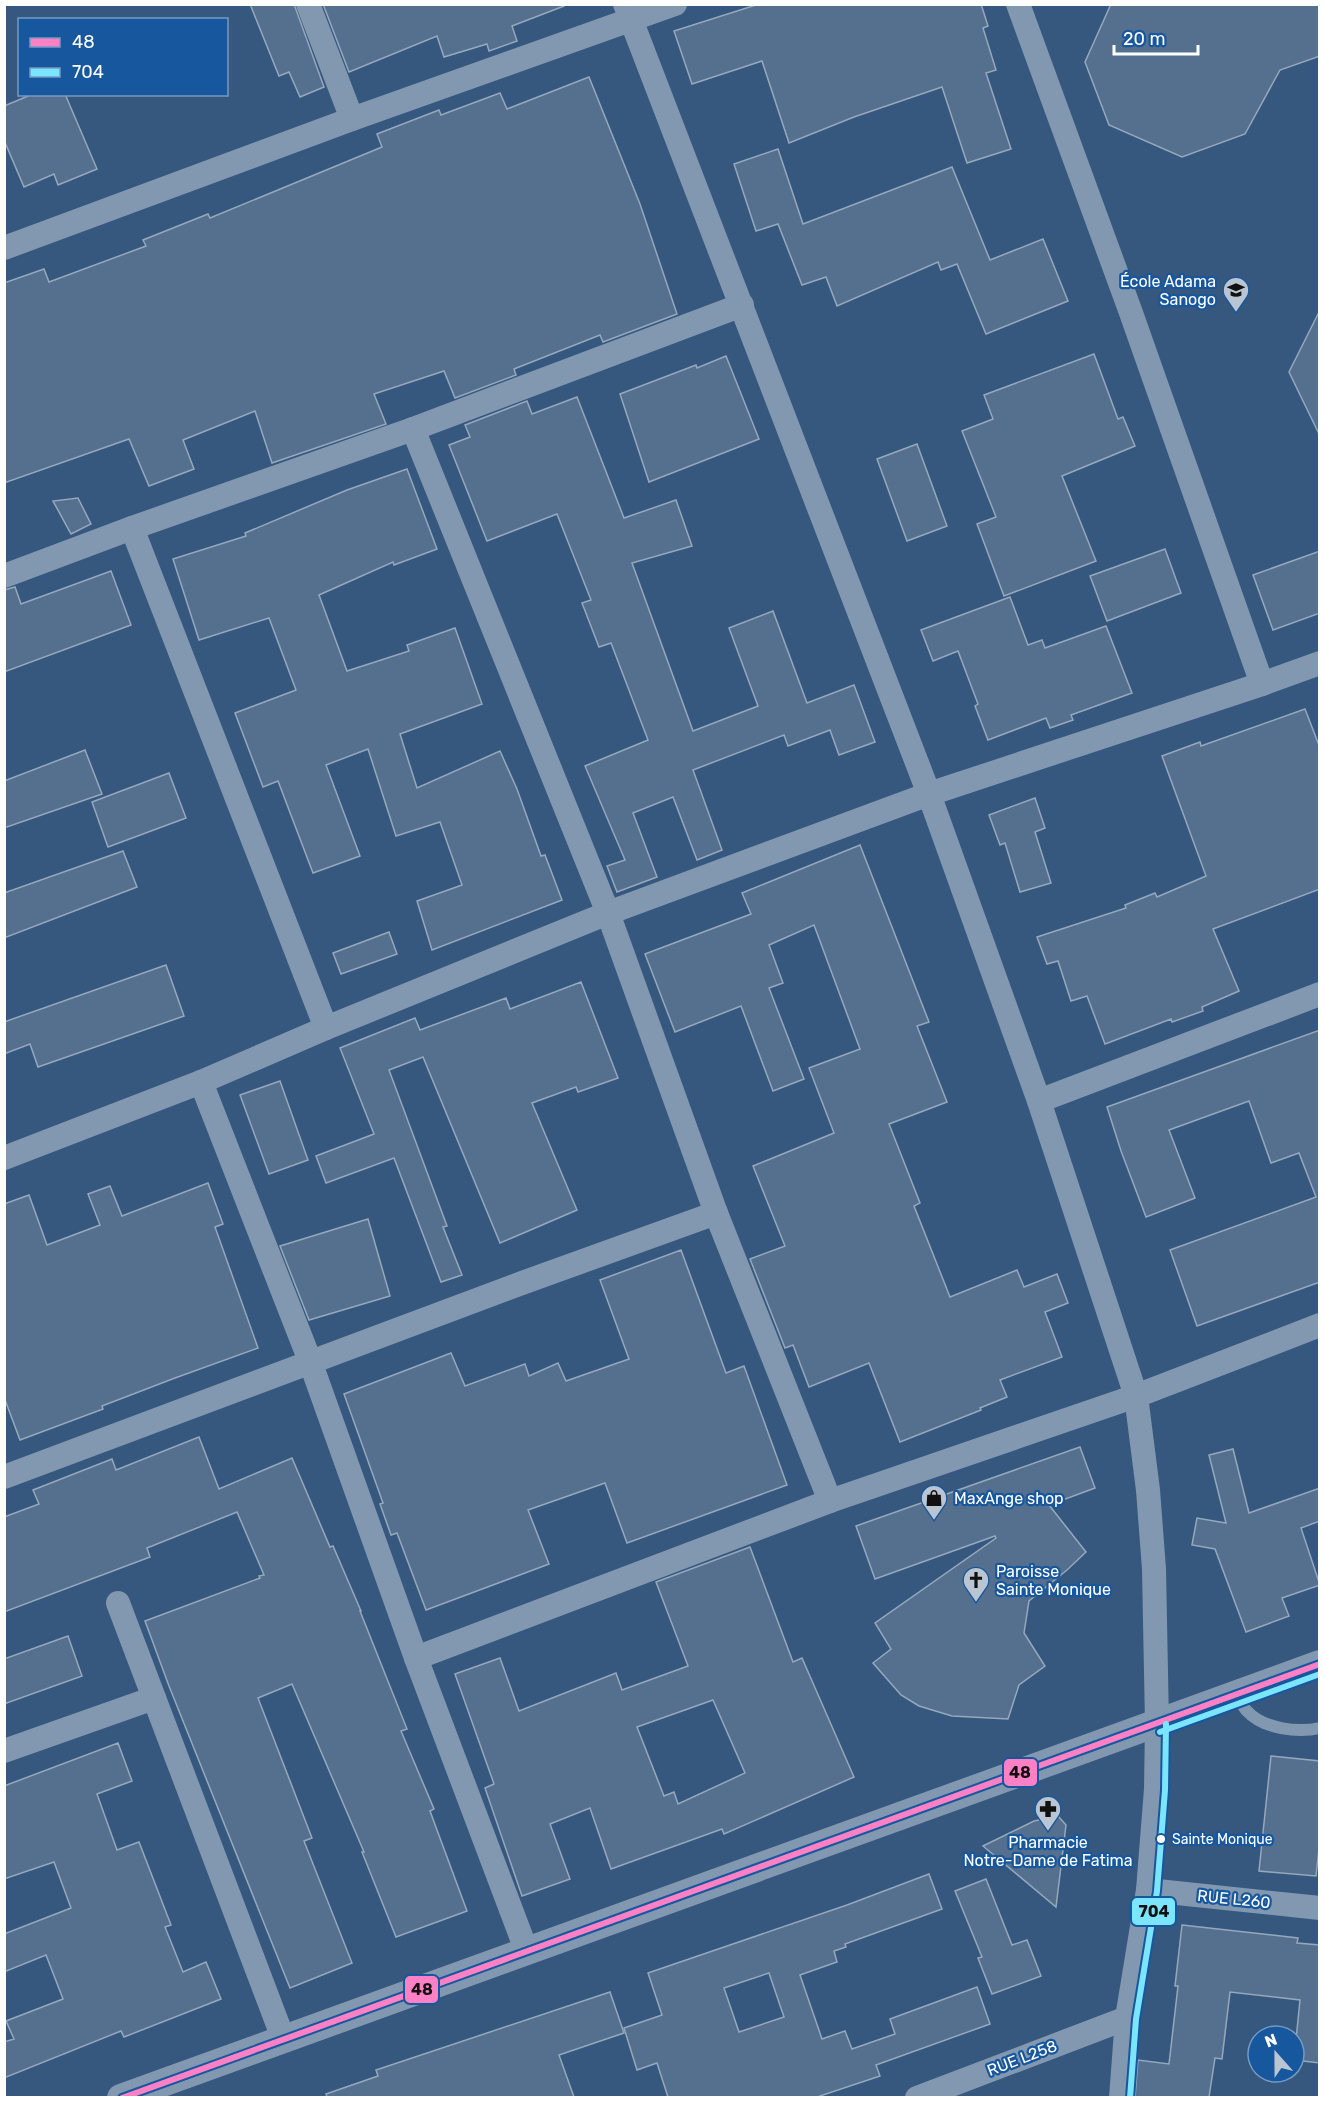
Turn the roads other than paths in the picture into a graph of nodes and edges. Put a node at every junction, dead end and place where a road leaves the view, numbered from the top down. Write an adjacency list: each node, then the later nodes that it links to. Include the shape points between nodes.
1 (308, 4): 5 (street)
2 (675, 4): 4 (street)
3 (1018, 4): 12 (street)
4 (628, 12): 5 (street); 7 (street)
5 (352, 119): 6 (street)
6 (4, 248)
7 (742, 305): 8 (street); 13 (street)
8 (413, 429): 9 (street); 14 (street)
9 (132, 528): 10 (street); 16 (street)
10 (4, 576)
11 (1320, 663): 12 (street)
12 (1262, 684): 13 (street)
13 (929, 794): 14 (street); 18 (street)
14 (608, 913): 16 (street); 20 (street)
15 (1320, 994): 18 (street)
16 (326, 1028): 17 (street)
17 (201, 1082): 19 (street); 22 (street)
18 (1039, 1101): 23 (street)
19 (4, 1158)
20 (716, 1213): 22 (street); 25 (street)
21 (1320, 1325): 23 (street)
22 (310, 1361): 24 (street); 27 (street)
23 (1136, 1396): 25 (street); 31 (street, via 1154,1569)
24 (4, 1477)
25 (830, 1501): 27 (street)
26 (118, 1603): 30 (street)
27 (416, 1658): 36 (street)
28 (1320, 1664): 29 (street)
29 (1236, 1695): 31 (street); 32 (lane, via 1248,1713 1268,1724 1290,1731)
30 (154, 1698): 33 (street); 38 (street)
31 (1157, 1724): 34 (street); 36 (street)
32 (1320, 1728)
33 (4, 1751)
34 (1148, 1890): 35 (street, RUE L260); 37 (street)
35 (1320, 1908)
36 (527, 1952): 38 (street)
37 (1127, 2018): 40 (street, RUE L258); 41 (street)
38 (283, 2038): 39 (street)
39 (121, 2097)
40 (917, 2097)
41 (1121, 2097)

